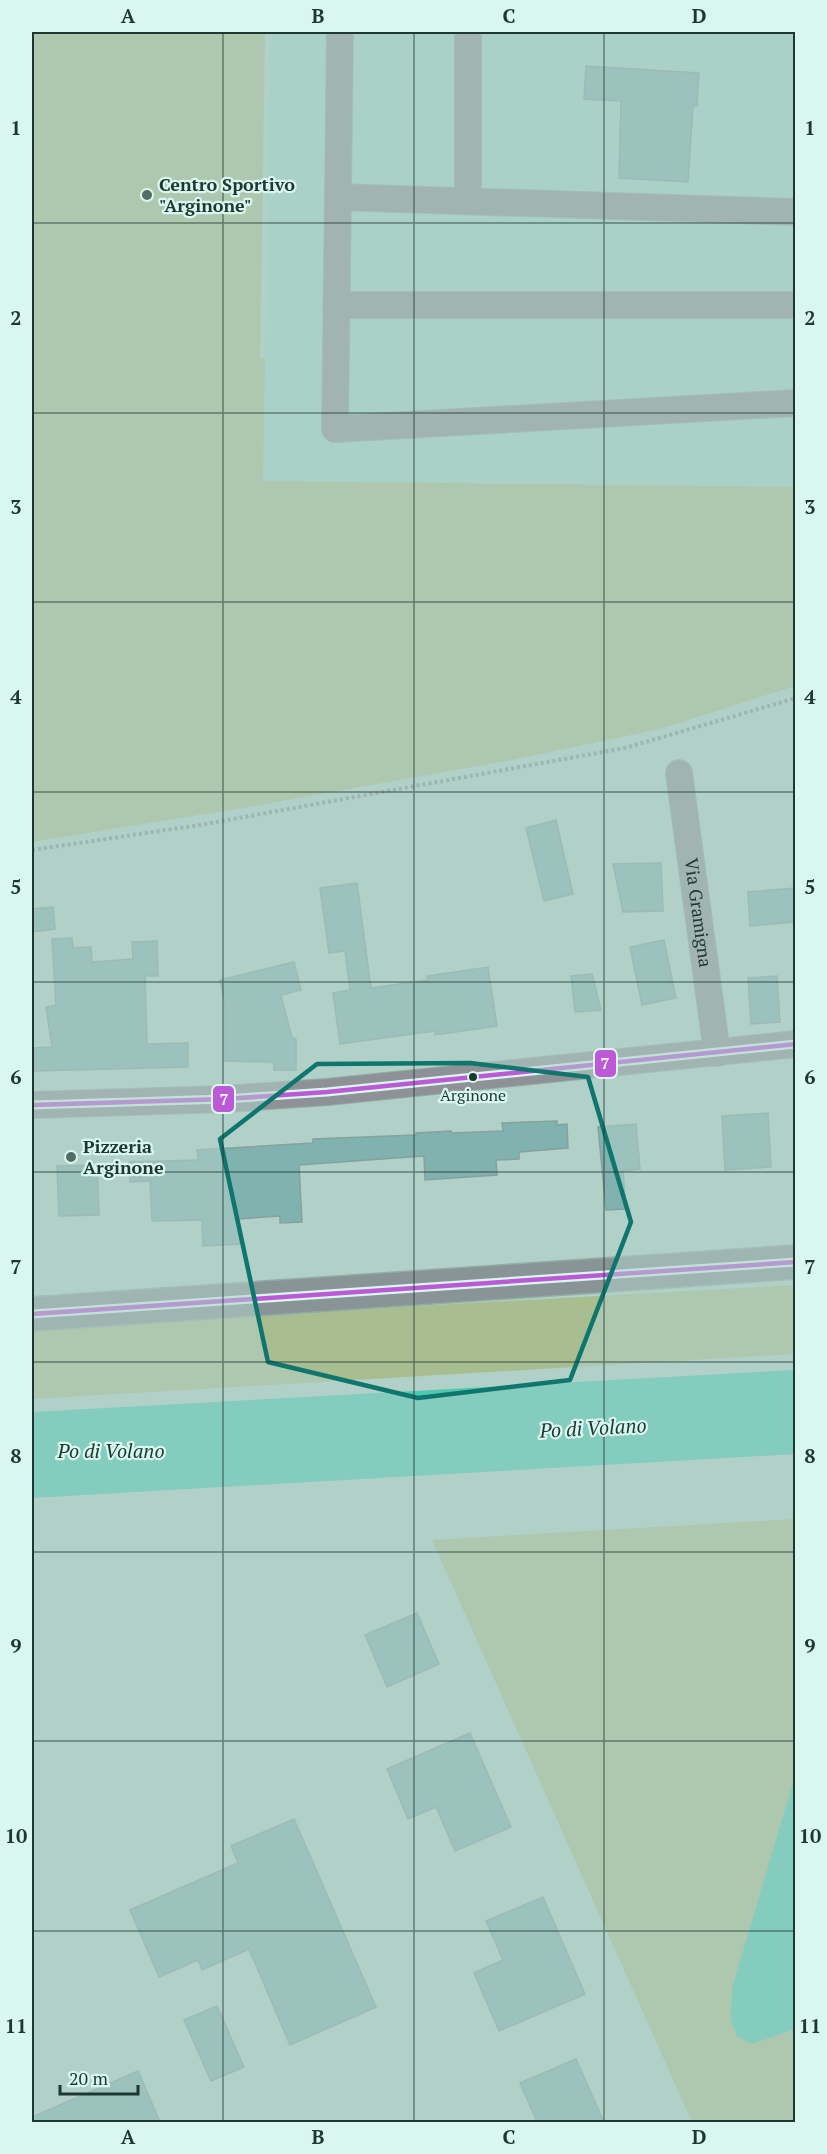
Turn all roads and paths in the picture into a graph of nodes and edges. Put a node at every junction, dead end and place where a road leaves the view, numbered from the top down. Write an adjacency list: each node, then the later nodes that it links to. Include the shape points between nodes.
1 (340, 32): 3 (street)
2 (468, 32): 4 (street)
3 (338, 197): 4 (street); 6 (street)
4 (468, 201): 5 (street)
5 (795, 212)
6 (336, 305): 7 (street); 8 (street, via 335,429)
7 (795, 305)
8 (795, 403)
9 (795, 698): 11 (path, via 625,748 201,825)
10 (679, 773): 13 (street, Via Gramigna)
11 (32, 850)
12 (795, 1044): 13 (street)
13 (717, 1053): 14 (street, via 279,1096)
14 (32, 1105)
15 (795, 1262): 16 (main road)
16 (32, 1314)

